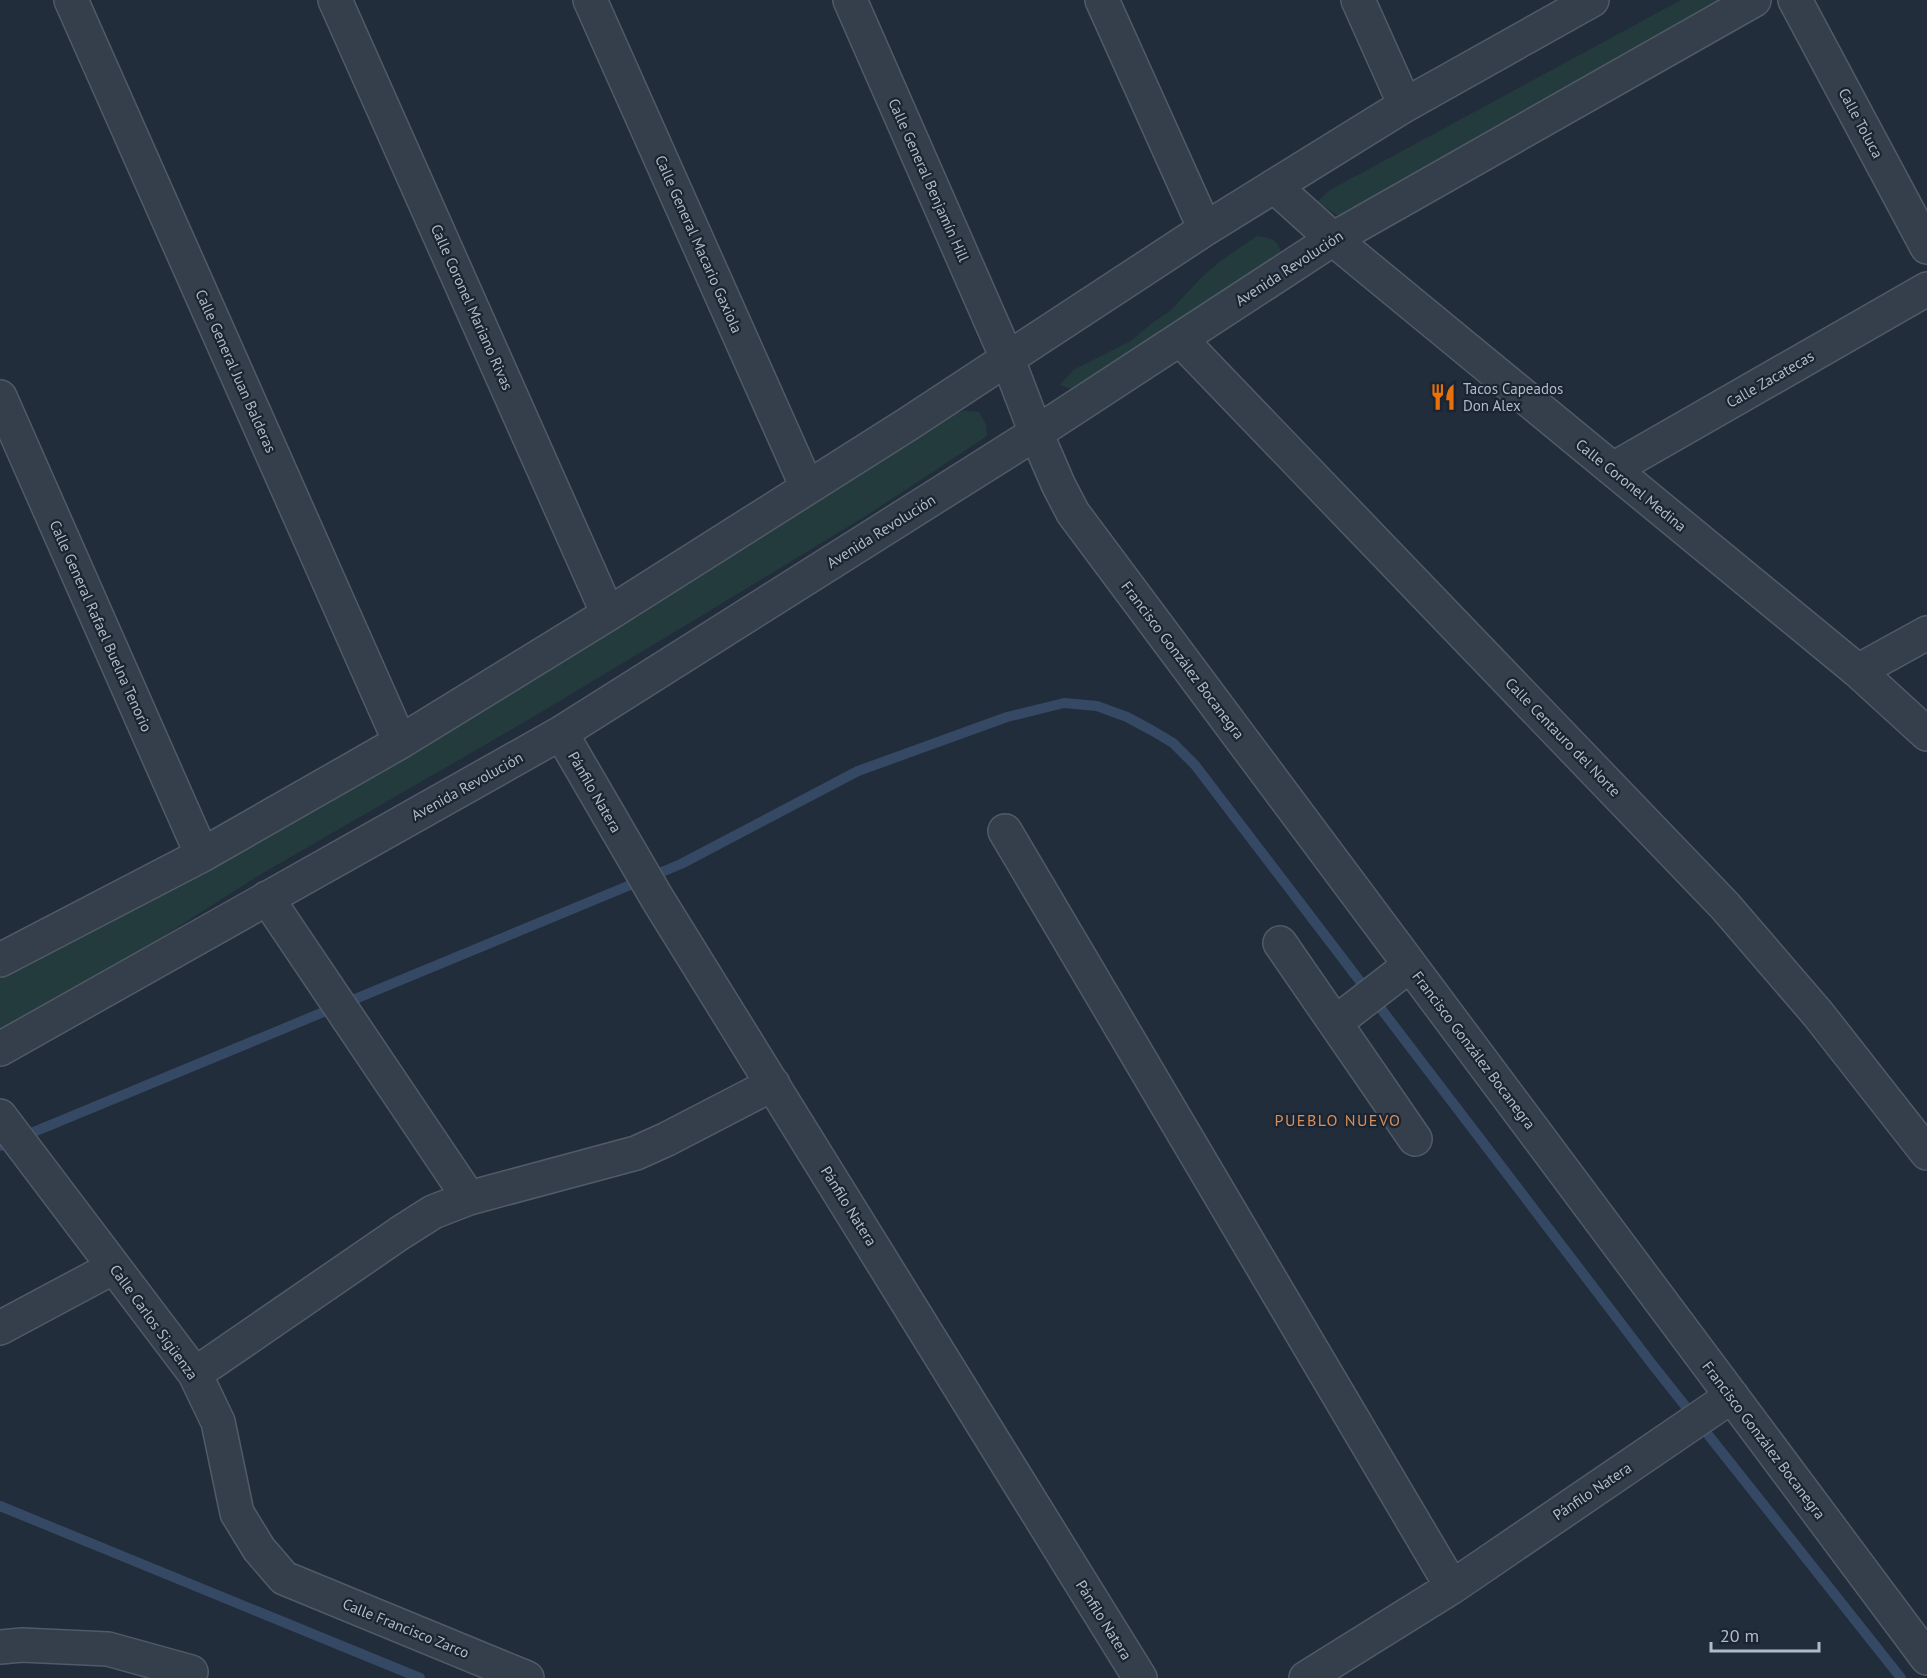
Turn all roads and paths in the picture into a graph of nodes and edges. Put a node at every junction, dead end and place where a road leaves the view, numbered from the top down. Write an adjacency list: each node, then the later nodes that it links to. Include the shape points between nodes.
1 (71, 0): 28 (street, Calle General Juan Balderas)
2 (335, 0): 23 (street, Calle Coronel Mariano Rivas)
3 (590, 0): 22 (street, Calle General Macario Gaxiola)
4 (850, 0): 18 (street, Calle General Benjamín Hill)
5 (1102, 0): 13 (street)
6 (1358, 0): 11 (street)
7 (1592, 0): 10 (street)
8 (1754, 0): 14 (street, Avenida Revolución)
9 (1795, 0): 15 (street, Calle Toluca)
10 (1547, 11): 11 (street)
11 (1405, 105): 12 (street)
12 (1274, 186): 13 (street); 14 (street, Calle Coronel Medina)
13 (1205, 229): 18 (street)
14 (1332, 239): 17 (street, Avenida Revolución); 21 (street, Calle Coronel Medina)
15 (1927, 247)
16 (1927, 290): 21 (street, Calle Zacatecas)
17 (1180, 339): 20 (street, Avenida Revolución); 40 (street, Calle Centauro del Norte, via 1725,906 1818,1014)
18 (1008, 360): 20 (street, Calle General Benjamín Hill); 22 (street)
19 (0, 397): 30 (street, Calle General Rafael Buelna Tenorio)
20 (1036, 434): 26 (street, Avenida Revolución); 34 (street, Francisco González Bocanegra, via 1074,513)
21 (1612, 469): 25 (street, Calle Coronel Medina)
22 (807, 487): 23 (street)
23 (608, 614): 28 (street)
24 (1927, 633): 25 (street)
25 (1858, 671): 27 (street, Calle Coronel Medina)
26 (561, 733): 31 (street, Avenida Revolución); 37 (street, Pánfilo Natera, via 657,898)
27 (1927, 734)
28 (400, 742): 30 (street)
29 (1005, 831): 47 (street)
30 (202, 855): 33 (street)
31 (267, 898): 36 (street, Avenida Revolución); 41 (street)
32 (1280, 943): 35 (street)
33 (0, 960)
34 (1410, 965): 35 (street); 45 (street, Francisco González Bocanegra)
35 (1335, 1023): 39 (street)
36 (0, 1049)
37 (773, 1084): 41 (street, via 636,1153); 52 (street, Pánfilo Natera)
38 (0, 1116): 42 (street, Calle Carlos Sigüenza)
39 (1415, 1139)
40 (1927, 1153)
41 (469, 1198): 44 (street, via 434,1212 400,1233)
42 (114, 1267): 43 (street); 44 (street, Calle Carlos Sigüenza)
43 (0, 1328)
44 (195, 1374): 46 (street, Calle Carlos Sigüenza, via 218,1422 237,1513 259,1549)
45 (1720, 1404): 47 (street, Pánfilo Natera); 49 (street, Francisco González Bocanegra)
46 (284, 1578): 51 (street, Calle Francisco Zarco)
47 (1452, 1587): 53 (street, Pánfilo Natera)
48 (0, 1647): 50 (street, via 108,1649)
49 (1927, 1658)
50 (190, 1672)
51 (527, 1678)
52 (1140, 1678)
53 (1306, 1678)

